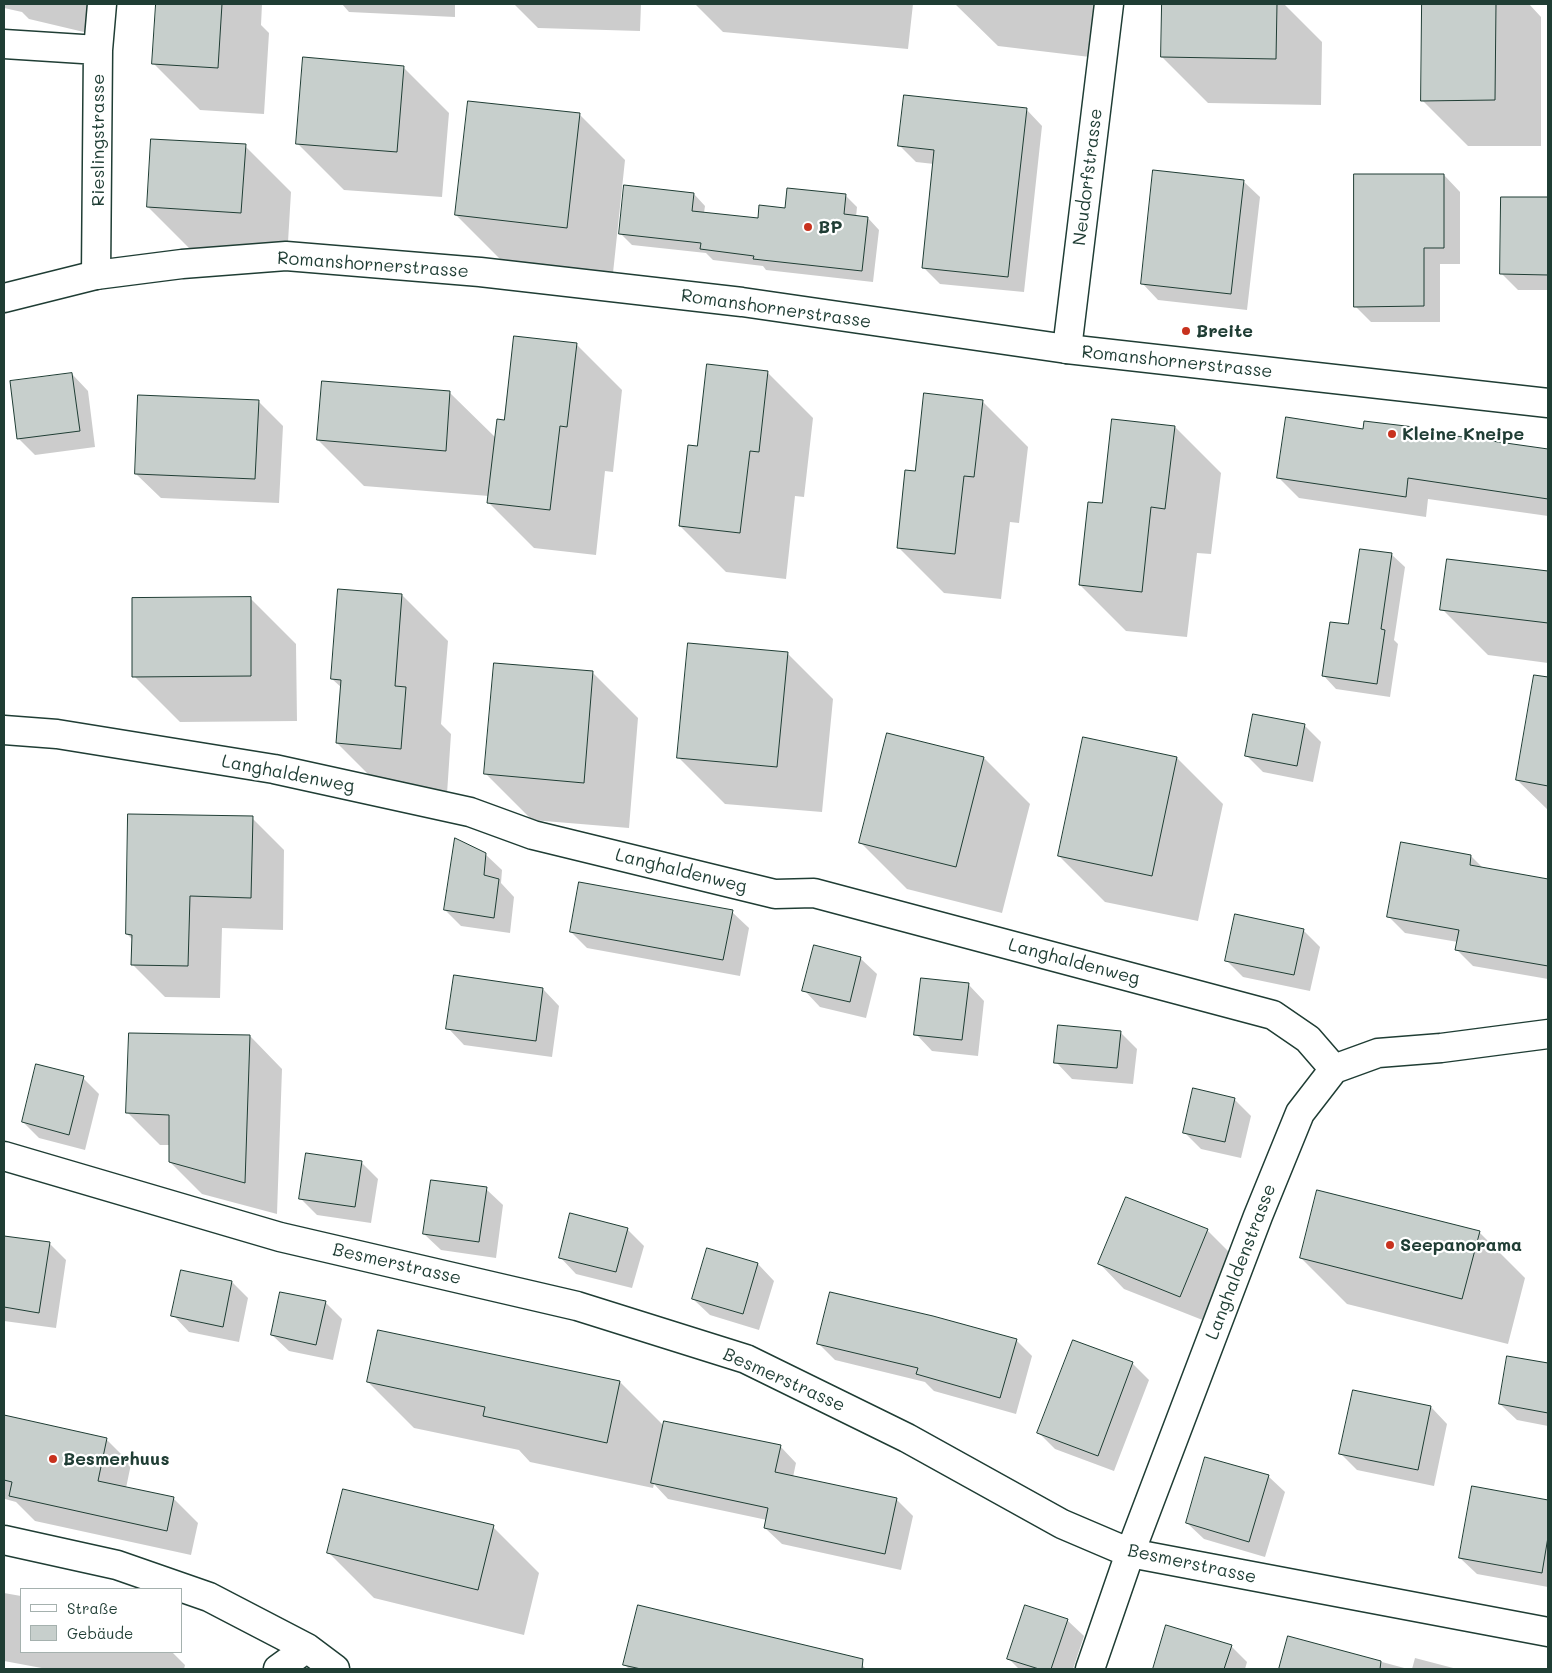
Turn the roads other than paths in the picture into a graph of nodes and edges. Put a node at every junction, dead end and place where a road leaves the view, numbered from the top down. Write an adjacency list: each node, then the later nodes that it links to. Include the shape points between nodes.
1 (102, 4): 4 (street, Rieslingstrasse)
2 (1109, 4): 7 (street, Neudorfstrasse)
3 (4, 44): 4 (street)
4 (98, 50): 5 (street, Rieslingstrasse)
5 (96, 276): 6 (street, Romanshornerstrasse); 7 (street, Romanshornerstrasse, via 182,264 286,256 480,272 742,302)
6 (4, 298)
7 (1067, 350): 8 (street, Romanshornerstrasse)
8 (1548, 403)
9 (4, 730): 11 (street, Langhaldenweg, via 56,734 274,769 470,812 533,834 775,894 814,893 1273,1015 1308,1039)
10 (1548, 1034): 11 (street, via 1378,1053)
11 (1334, 1069): 14 (street, Langhaldenstrasse, via 1300,1113)
12 (4, 1156): 14 (street, Besmerstrasse, via 280,1237 577,1306 746,1359 907,1438 1062,1524)
13 (4, 1540): 16 (street, via 117,1565 209,1597)
14 (1130, 1553): 15 (street, Besmerstrasse); 19 (street, Langhaldenstrasse)
15 (1548, 1632)
16 (307, 1648): 17 (street); 18 (street)
17 (278, 1669)
18 (335, 1669)
19 (1090, 1669)

